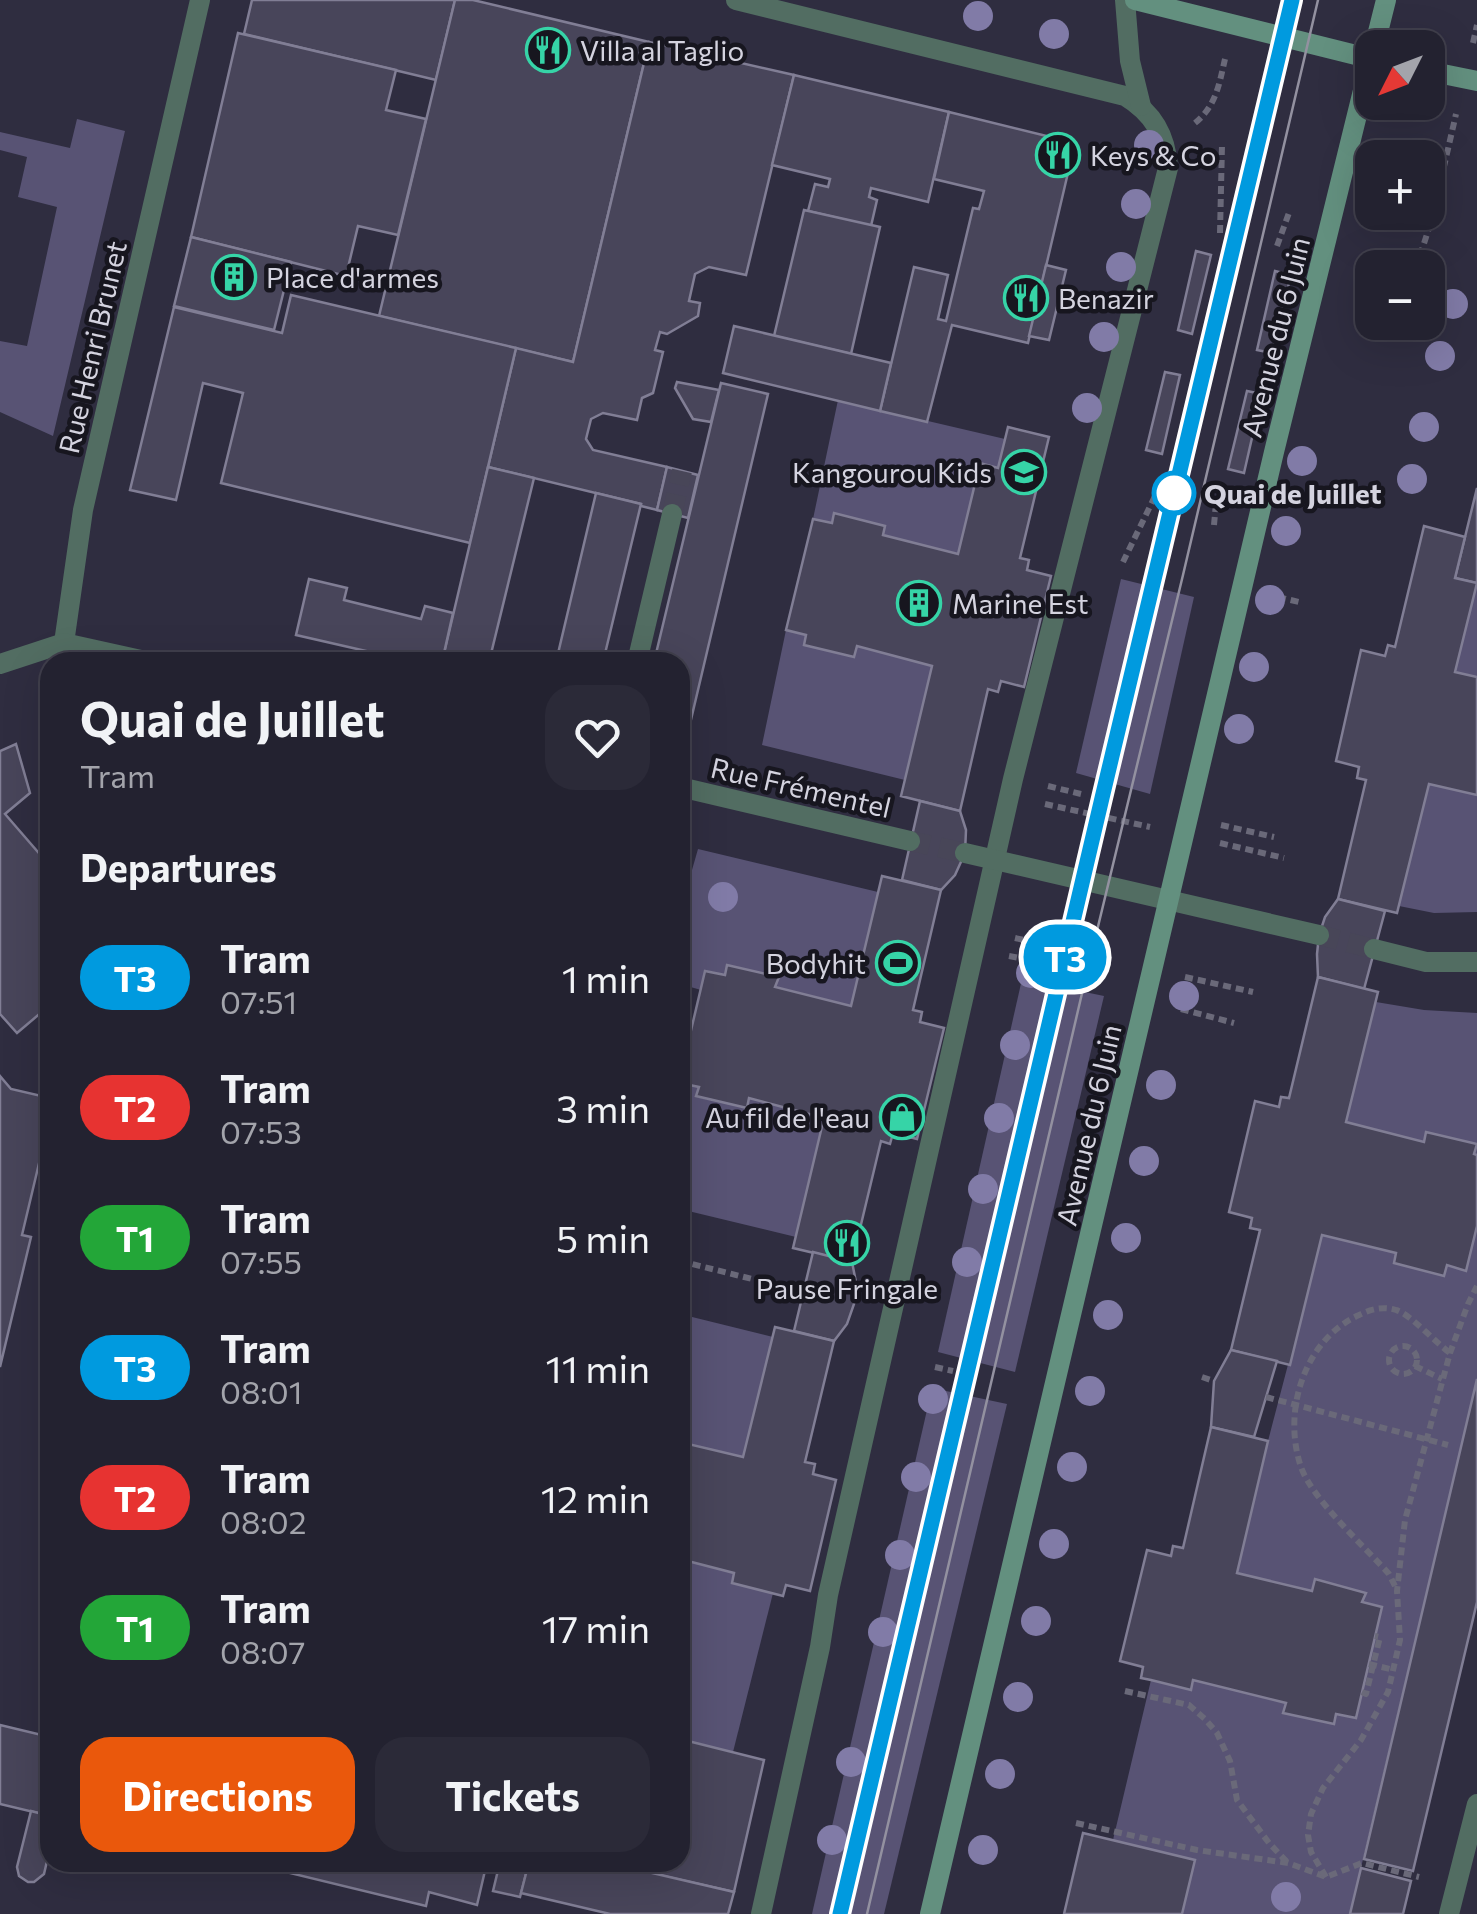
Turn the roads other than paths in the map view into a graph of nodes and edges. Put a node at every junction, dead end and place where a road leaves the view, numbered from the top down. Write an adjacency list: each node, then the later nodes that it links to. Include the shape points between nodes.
1 (200, 0): 13 (street, Rue Henri Brunet, via 81,520)
2 (736, 0): 10 (street, via 1102,89)
3 (1125, 0): 10 (street)
4 (1135, 0): 7 (street)
5 (1386, 0): 6 (street, Avenue du 6 Juin)
6 (1379, 30)
7 (1355, 51)
8 (1445, 74): 9 (street)
9 (1477, 81)
10 (1141, 106): 20 (street, via 1164,141 1168,168)
11 (1357, 120): 21 (street, Avenue du 6 Juin)
12 (672, 514): 15 (street)
13 (64, 643): 14 (street); 16 (street)
14 (105, 652)
15 (639, 652)
16 (0, 664)
17 (690, 789): 18 (street, Rue Frémentel)
18 (910, 841)
19 (965, 853): 20 (street)
20 (996, 860): 21 (street); 26 (street)
21 (1169, 901): 22 (street); 27 (street, Avenue du 6 Juin)
22 (1319, 935)
23 (1374, 949): 24 (street, via 1426,962)
24 (1477, 962)
25 (1477, 1804): 28 (street)
26 (761, 1914)
27 (930, 1914)
28 (1449, 1914)

